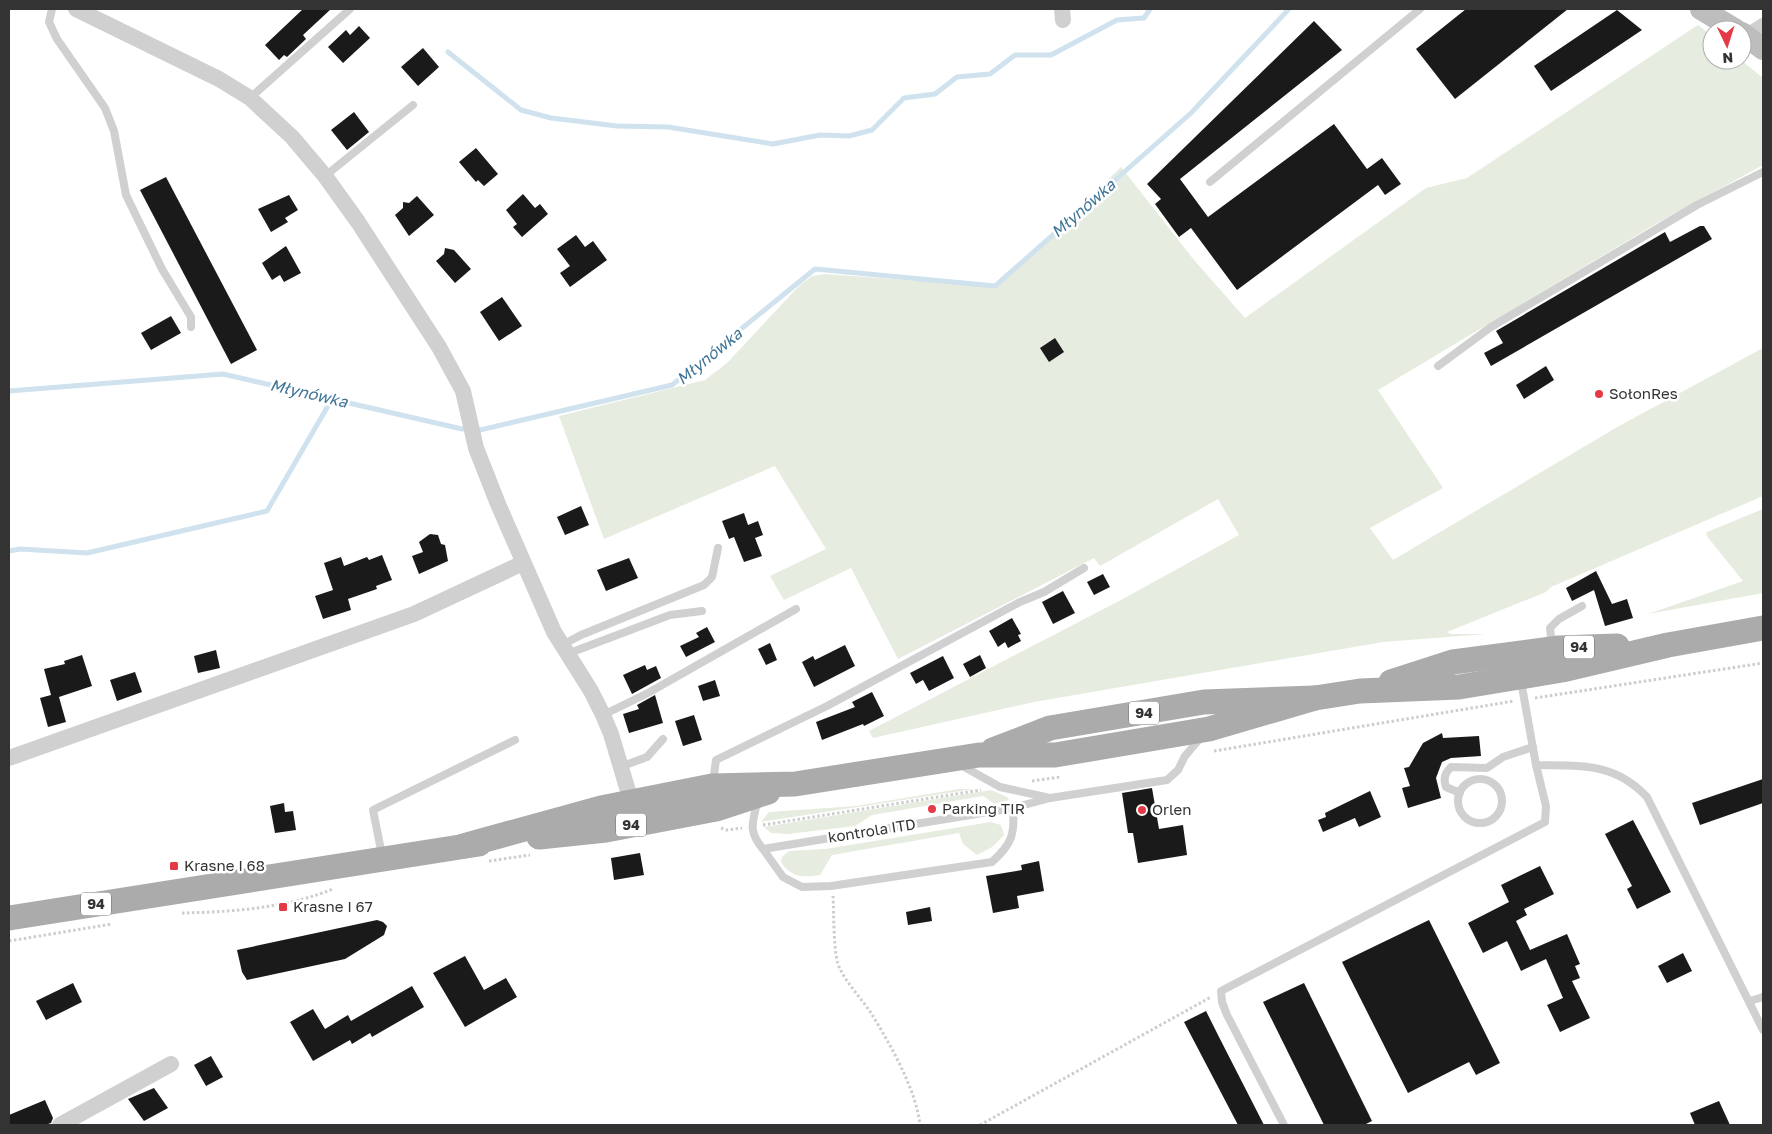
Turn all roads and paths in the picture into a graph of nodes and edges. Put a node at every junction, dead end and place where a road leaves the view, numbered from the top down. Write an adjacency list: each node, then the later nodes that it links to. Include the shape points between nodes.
1 (52, 9): 12 (lane, via 49,22 57,39 105,108 114,131 126,195 162,269 191,317)
2 (76, 9): 7 (street, via 219,79)
3 (350, 9): 7 (lane)
4 (1420, 9): 11 (lane)
5 (1708, 11): 6 (street)
6 (1724, 20)
7 (250, 98): 10 (street, via 292,137)
8 (413, 105): 10 (lane)
9 (1763, 172): 13 (lane, via 1698,205 1491,327)
10 (324, 176): 15 (street, via 379,254 439,347 463,391 476,448)
11 (1210, 182)
12 (191, 327)
13 (1438, 366)
14 (718, 548): 22 (lane, via 712,576 704,585 581,635)
15 (523, 563): 22 (street); 34 (street, via 414,614)
16 (1084, 568): 39 (lane, via 827,706 716,760)
17 (1582, 606): 23 (lane, via 1553,623 1550,628)
18 (796, 609): 28 (lane)
19 (702, 611): 22 (lane, via 670,614)
20 (1763, 628): 21 (main road, 94)
21 (1668, 645): 23 (main road, 94); 25 (main road, 94, via 1562,670)
22 (565, 649): 28 (street)
23 (1552, 649): 25 (main road, 94)
24 (1763, 663): 25 (path)
25 (1511, 674): 26 (main road, 94, via 1459,688); 26 (main road, 94, via 1454,662); 31 (path); 32 (lane)
26 (1360, 691): 27 (main road, 94)
27 (1315, 698): 31 (main road, 94); 33 (main road, 94, via 1204,702 1131,719 1050,728)
28 (603, 715): 37 (street)
29 (663, 739): 37 (lane, via 647,757)
30 (516, 740): 51 (lane, via 373,810)
31 (1174, 742): 33 (main road, 94, via 1055,754); 43 (lane, via 1178,770 1167,780)
32 (1533, 747): 36 (lane); 42 (lane, via 1503,758 1488,768 1451,767 1444,782 1446,787)
33 (979, 755): 35 (main road, 94)
34 (9, 758)
35 (948, 759): 40 (lane); 41 (main road, 94)
36 (1536, 765): 59 (lane, via 1546,806 1545,822); 61 (lane, via 1594,766 1626,778 1647,797)
37 (619, 767): 44 (street)
38 (1066, 776): 40 (path)
39 (712, 786): 41 (main road, 94); 44 (main road, 94)
40 (1000, 787): 43 (lane); 47 (path)
41 (761, 790): 47 (lane); 48 (main road, 94, via 716,809 606,830)
42 (1460, 793): 42 (lane, via 1459,809 1474,823 1494,819 1502,807 1502,794 1487,780 1473,780)
43 (1050, 798): 45 (lane, kontrola ITD)
44 (630, 801): 48 (main road, 94)
45 (1013, 808): 49 (lane, kontrola ITD); 54 (lane, via 1014,830 1006,850 992,862)
46 (717, 827): 47 (path, via 727,830)
47 (751, 827): 49 (lane, via 753,837)
48 (463, 846): 51 (main road, 94)
49 (763, 849): 54 (lane, via 783,878 802,887)
50 (533, 854): 52 (path)
51 (382, 857): 56 (main road, 94)
52 (485, 862)
53 (339, 886): 55 (path, via 316,896 280,904)
54 (831, 886): 65 (path, via 839,968 871,1013 908,1082)
55 (172, 914)
56 (10, 918)
57 (120, 923): 58 (path)
58 (9, 942)
59 (1221, 991): 66 (path); 67 (lane, via 1227,1015)
60 (1763, 997): 61 (lane)
61 (1750, 1002): 62 (lane)
62 (1763, 1030)
63 (171, 1064): 64 (street)
64 (60, 1125)
65 (920, 1125)
66 (980, 1125)
67 (1284, 1125)

